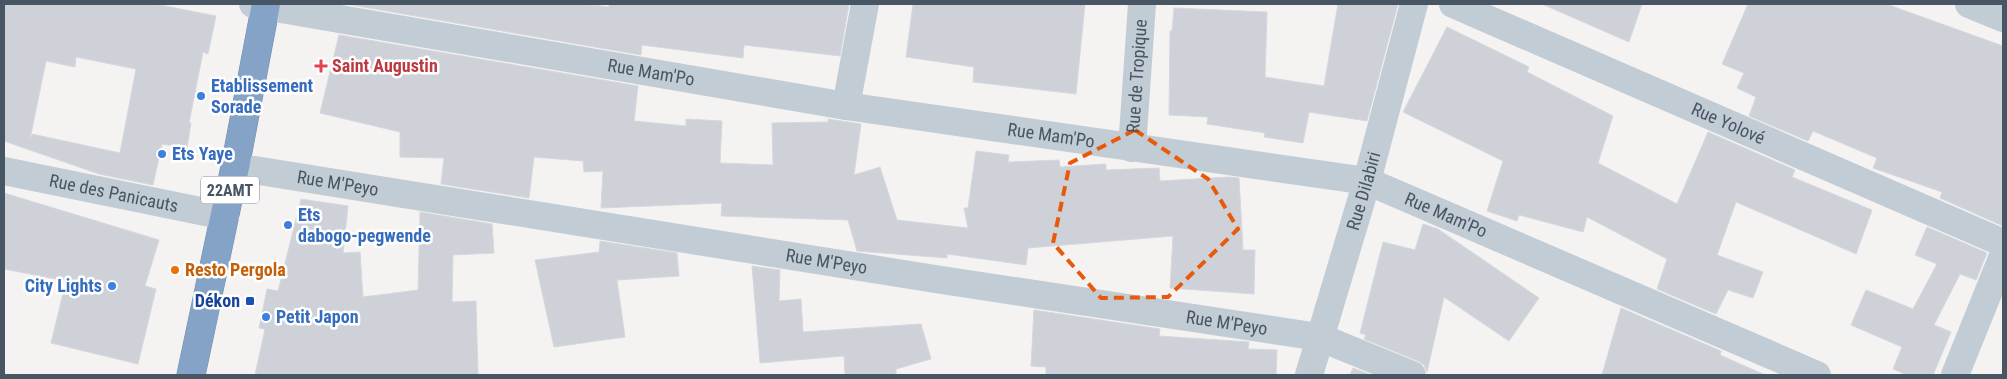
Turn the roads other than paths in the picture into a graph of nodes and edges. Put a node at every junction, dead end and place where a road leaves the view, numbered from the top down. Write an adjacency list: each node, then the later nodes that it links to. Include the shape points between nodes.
1 (864, 4): 8 (street)
2 (1142, 4): 9 (street, Rue de Tropique)
3 (1414, 4): 12 (street, Rue Dilabiri)
4 (1453, 4): 14 (street, Rue Yolové)
5 (1969, 4): 7 (street)
6 (262, 5): 8 (street, Rue Mam'Po); 10 (highway, 22AMT)
7 (2003, 18)
8 (846, 106): 9 (street, Rue Mam'Po)
9 (1132, 148): 12 (street, Rue Mam'Po)
10 (235, 167): 13 (highway, 22AMT); 16 (street, Rue M'Peyo, via 935,279)
11 (4, 171): 13 (street, Rue des Panicauts)
12 (1367, 181): 16 (street, Rue Dilabiri); 20 (street, Rue Mam'Po)
13 (225, 216): 17 (highway, 22AMT)
14 (2003, 243)
15 (2003, 256): 21 (street)
16 (1319, 336): 18 (street, Rue Dilabiri); 19 (street, Rue M'Peyo)
17 (191, 375)
18 (1308, 375)
19 (1412, 375)
20 (1816, 375)
21 (1955, 375)

